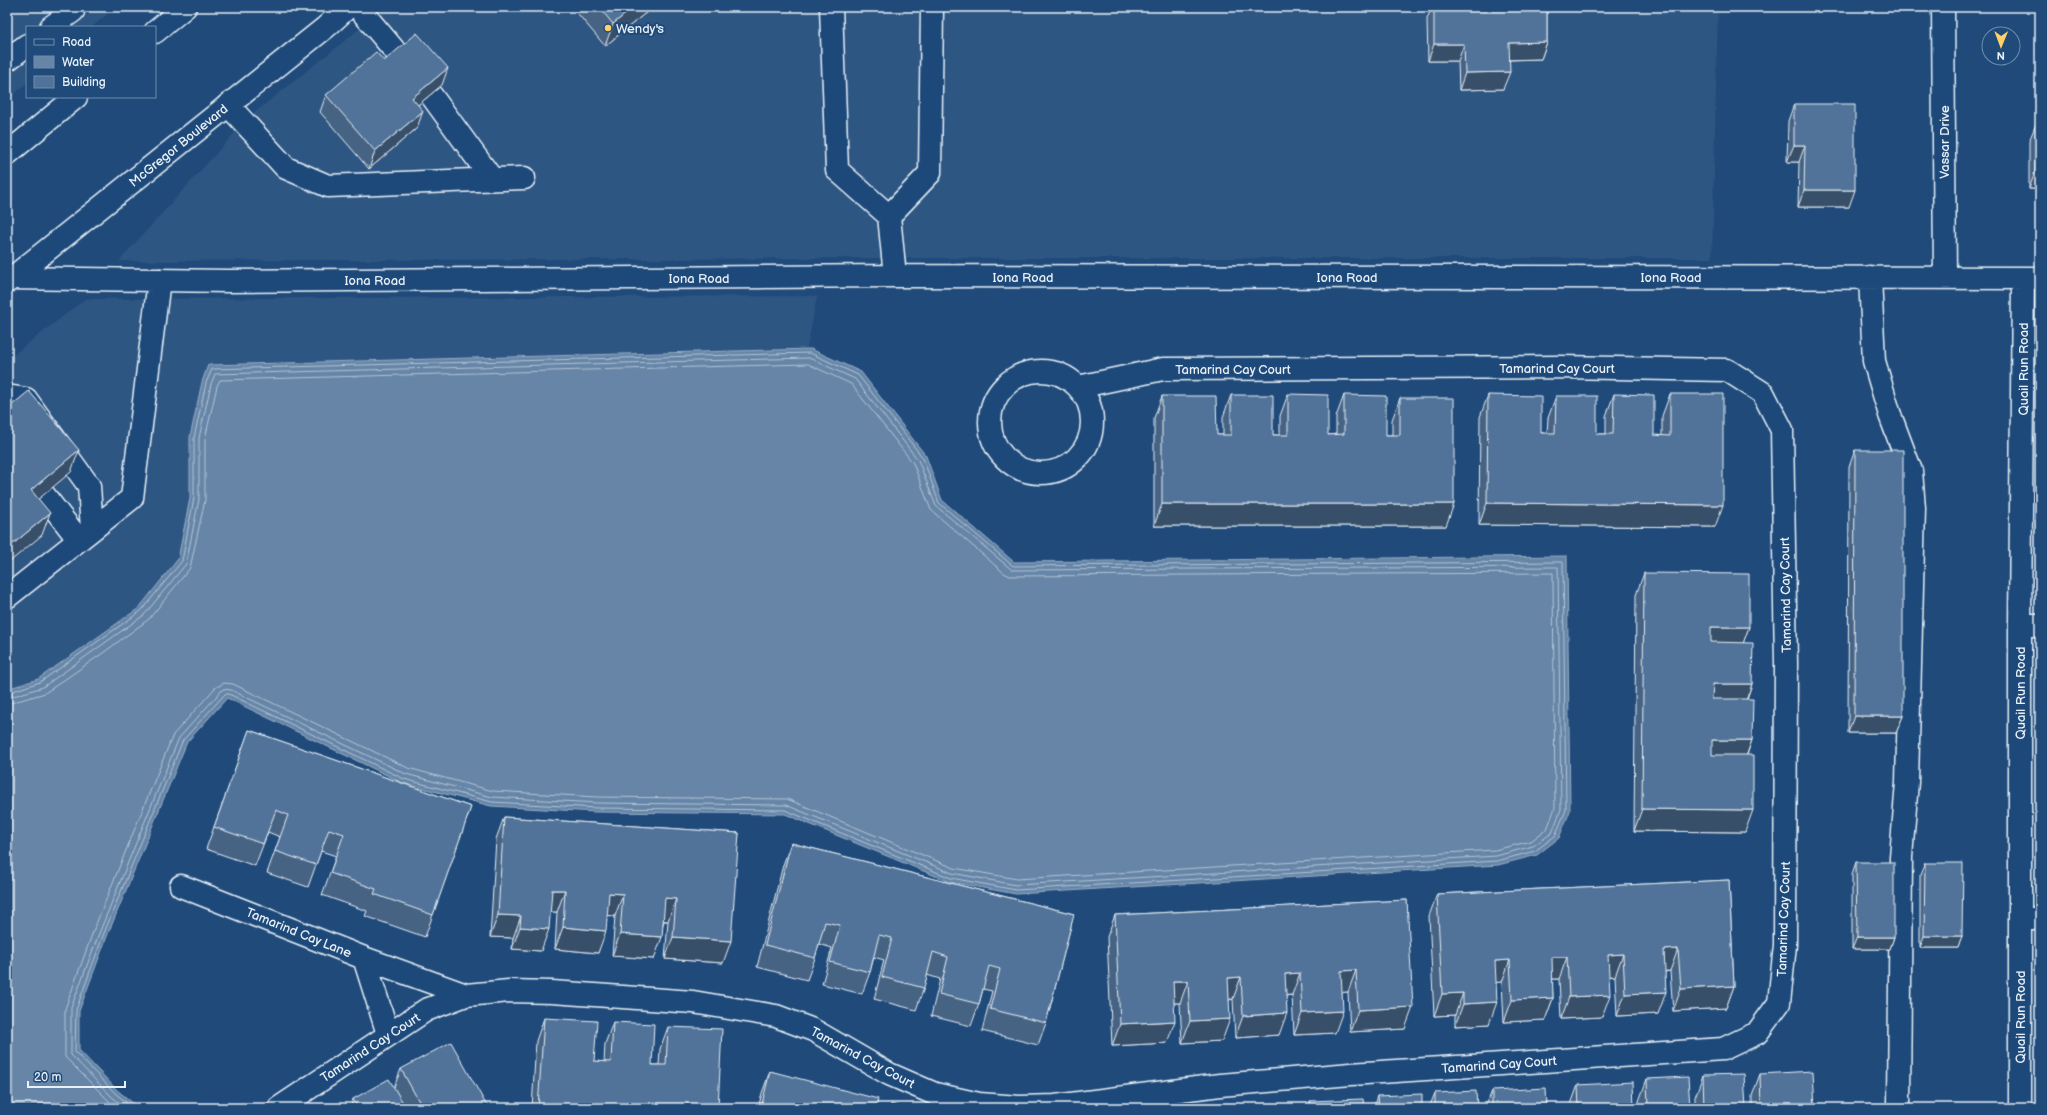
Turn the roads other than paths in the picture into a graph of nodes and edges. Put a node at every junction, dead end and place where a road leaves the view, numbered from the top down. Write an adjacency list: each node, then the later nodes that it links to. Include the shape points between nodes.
1 (73, 7): 8 (street, via 73,11)
2 (185, 7): 9 (street)
3 (348, 7): 15 (street, McGregor Boulevard)
4 (358, 7): 11 (street)
5 (831, 7): 19 (street, via 837,170)
6 (932, 7): 19 (street, via 930,173)
7 (1943, 7): 22 (street, Vassar Drive)
8 (52, 26)
9 (156, 31)
10 (26, 46): 12 (street)
11 (401, 58)
12 (7, 60)
13 (431, 95): 18 (street)
14 (75, 98): 16 (street)
15 (228, 105): 18 (street, via 286,168 328,186); 24 (street, McGregor Boulevard)
16 (7, 154)
17 (524, 178): 18 (street)
18 (492, 179)
19 (889, 216): 20 (street)
20 (895, 276): 21 (street, Iona Road); 25 (street, Iona Road)
21 (1870, 277): 22 (street, Iona Road); 38 (street, via 1874,361 1890,415 1911,471 1914,508 1907,782 1901,857)
22 (1944, 277): 23 (street, Iona Road)
23 (2032, 278): 31 (street, Quail Run Road)
24 (8, 280): 25 (street, Iona Road)
25 (159, 280): 29 (street, via 132,498)
26 (1078, 387): 26 (street, via 1064,377 1048,372 1032,372 1016,378 1003,388 994,402 992,435 999,450 1011,463 1026,471 1042,473 1059,470 1074,462 1085,449 1091,434 1092,417 1088,401); 35 (street, Tamarind Cay Court, via 1163,369 1560,367 1727,370 1763,392 1782,430 1786,663 1785,937 1780,1003 1757,1033 1723,1049 1220,1085 1055,1106 1019,1107 979,1104 936,1094 889,1074 813,1030 776,1016 693,1002 552,992)
27 (7, 396): 29 (street, via 26,399 89,486)
28 (44, 495): 29 (street)
29 (85, 535): 30 (street)
30 (7, 597)
31 (2030, 625): 33 (street, Quail Run Road)
32 (181, 886): 34 (street, Tamarind Cay Lane)
33 (2030, 919): 39 (street, Quail Run Road)
34 (364, 958): 35 (street, Tamarind Cay Court); 36 (street, Tamarind Cay Lane)
35 (466, 994): 36 (street, Tamarind Cay Court, via 426,1010)
36 (388, 1034): 37 (street, Tamarind Cay Court)
37 (279, 1108)
38 (1898, 1108)
39 (2020, 1108)

